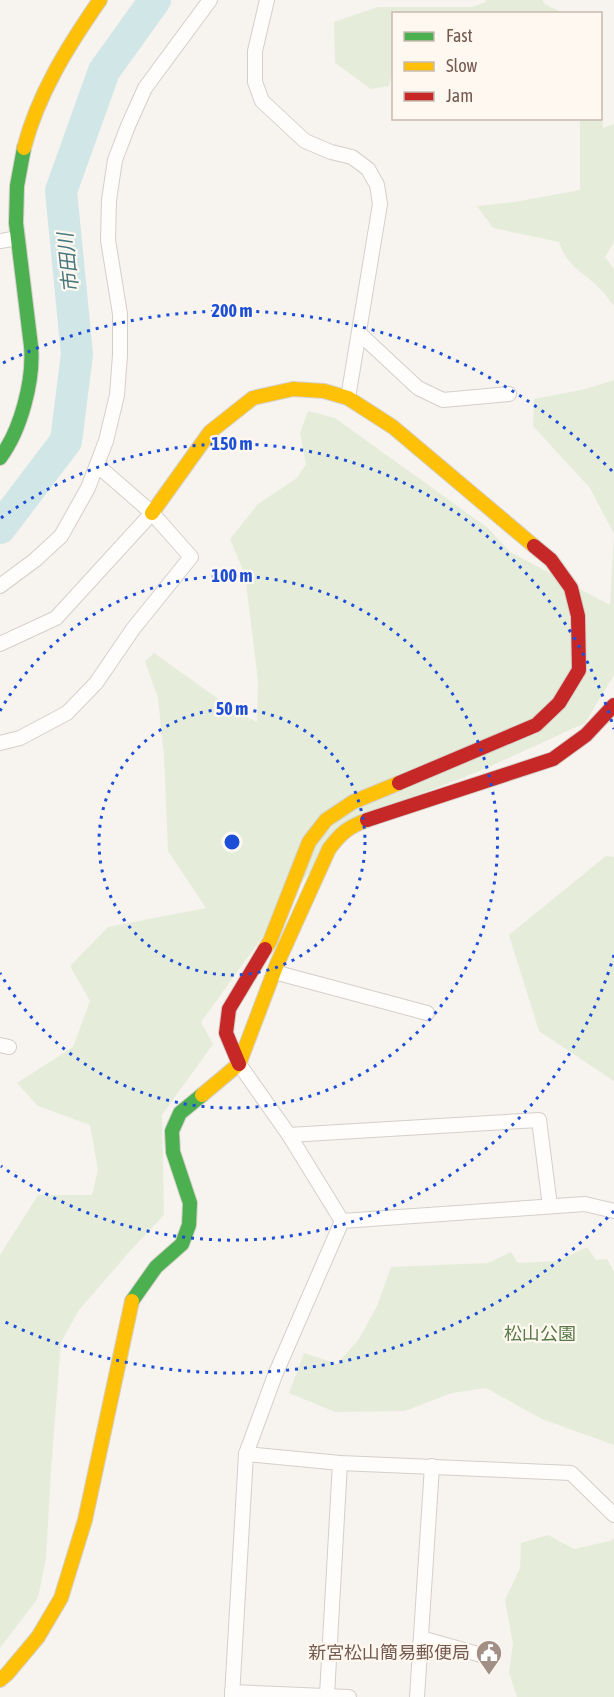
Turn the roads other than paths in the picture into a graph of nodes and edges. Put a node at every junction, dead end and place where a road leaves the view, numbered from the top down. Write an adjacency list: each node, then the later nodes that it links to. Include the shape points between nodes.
1 (100, 0): 4 (street, via 65,51 34,119 17,186)
2 (210, 0): 10 (street, via 145,88 115,160 108,240 120,314 120,355 117,395)
3 (267, 0): 6 (street, via 255,51 255,82 262,101 305,141 352,157 368,169 377,184 380,204)
4 (18, 238): 5 (street); 9 (street, via 31,358 19,421)
5 (0, 241)
6 (359, 333): 7 (street, via 418,388 443,400); 8 (street)
7 (509, 394)
8 (348, 398): 11 (street, via 324,391 293,389 253,398 210,432); 18 (street, via 393,428 551,560 571,588 578,616 579,670 559,703 536,725 352,802 326,820 309,842 270,941 229,1009 225,1033)
9 (0, 458)
10 (97, 465): 11 (street); 12 (street, via 61,536)
11 (152, 513): 13 (street, via 56,618); 15 (street, via 191,557 96,683 67,713 20,738)
12 (0, 585)
13 (0, 644)
14 (614, 705): 16 (street, via 579,743 553,759 356,824 341,833 329,849)
15 (0, 742)
16 (274, 972): 17 (street); 18 (street)
17 (427, 1013)
18 (239, 1064): 19 (street); 29 (street, via 180,1113 172,1131 173,1152 190,1203 189,1225 182,1244 156,1267 132,1299 85,1520 61,1598 38,1637)
19 (289, 1135): 20 (street, via 539,1120); 22 (street)
20 (550, 1206): 21 (street, via 585,1204); 22 (street)
21 (614, 1211)
22 (342, 1221): 23 (street, via 275,1375)
23 (246, 1454): 24 (street); 30 (street)
24 (340, 1463): 25 (street); 31 (street)
25 (432, 1466): 26 (street, via 571,1473); 27 (street)
26 (614, 1515)
27 (421, 1638): 28 (street); 33 (street)
28 (492, 1658)
29 (0, 1680)
30 (232, 1695): 31 (street)
31 (327, 1695): 32 (street)
32 (350, 1697)
33 (417, 1697)

